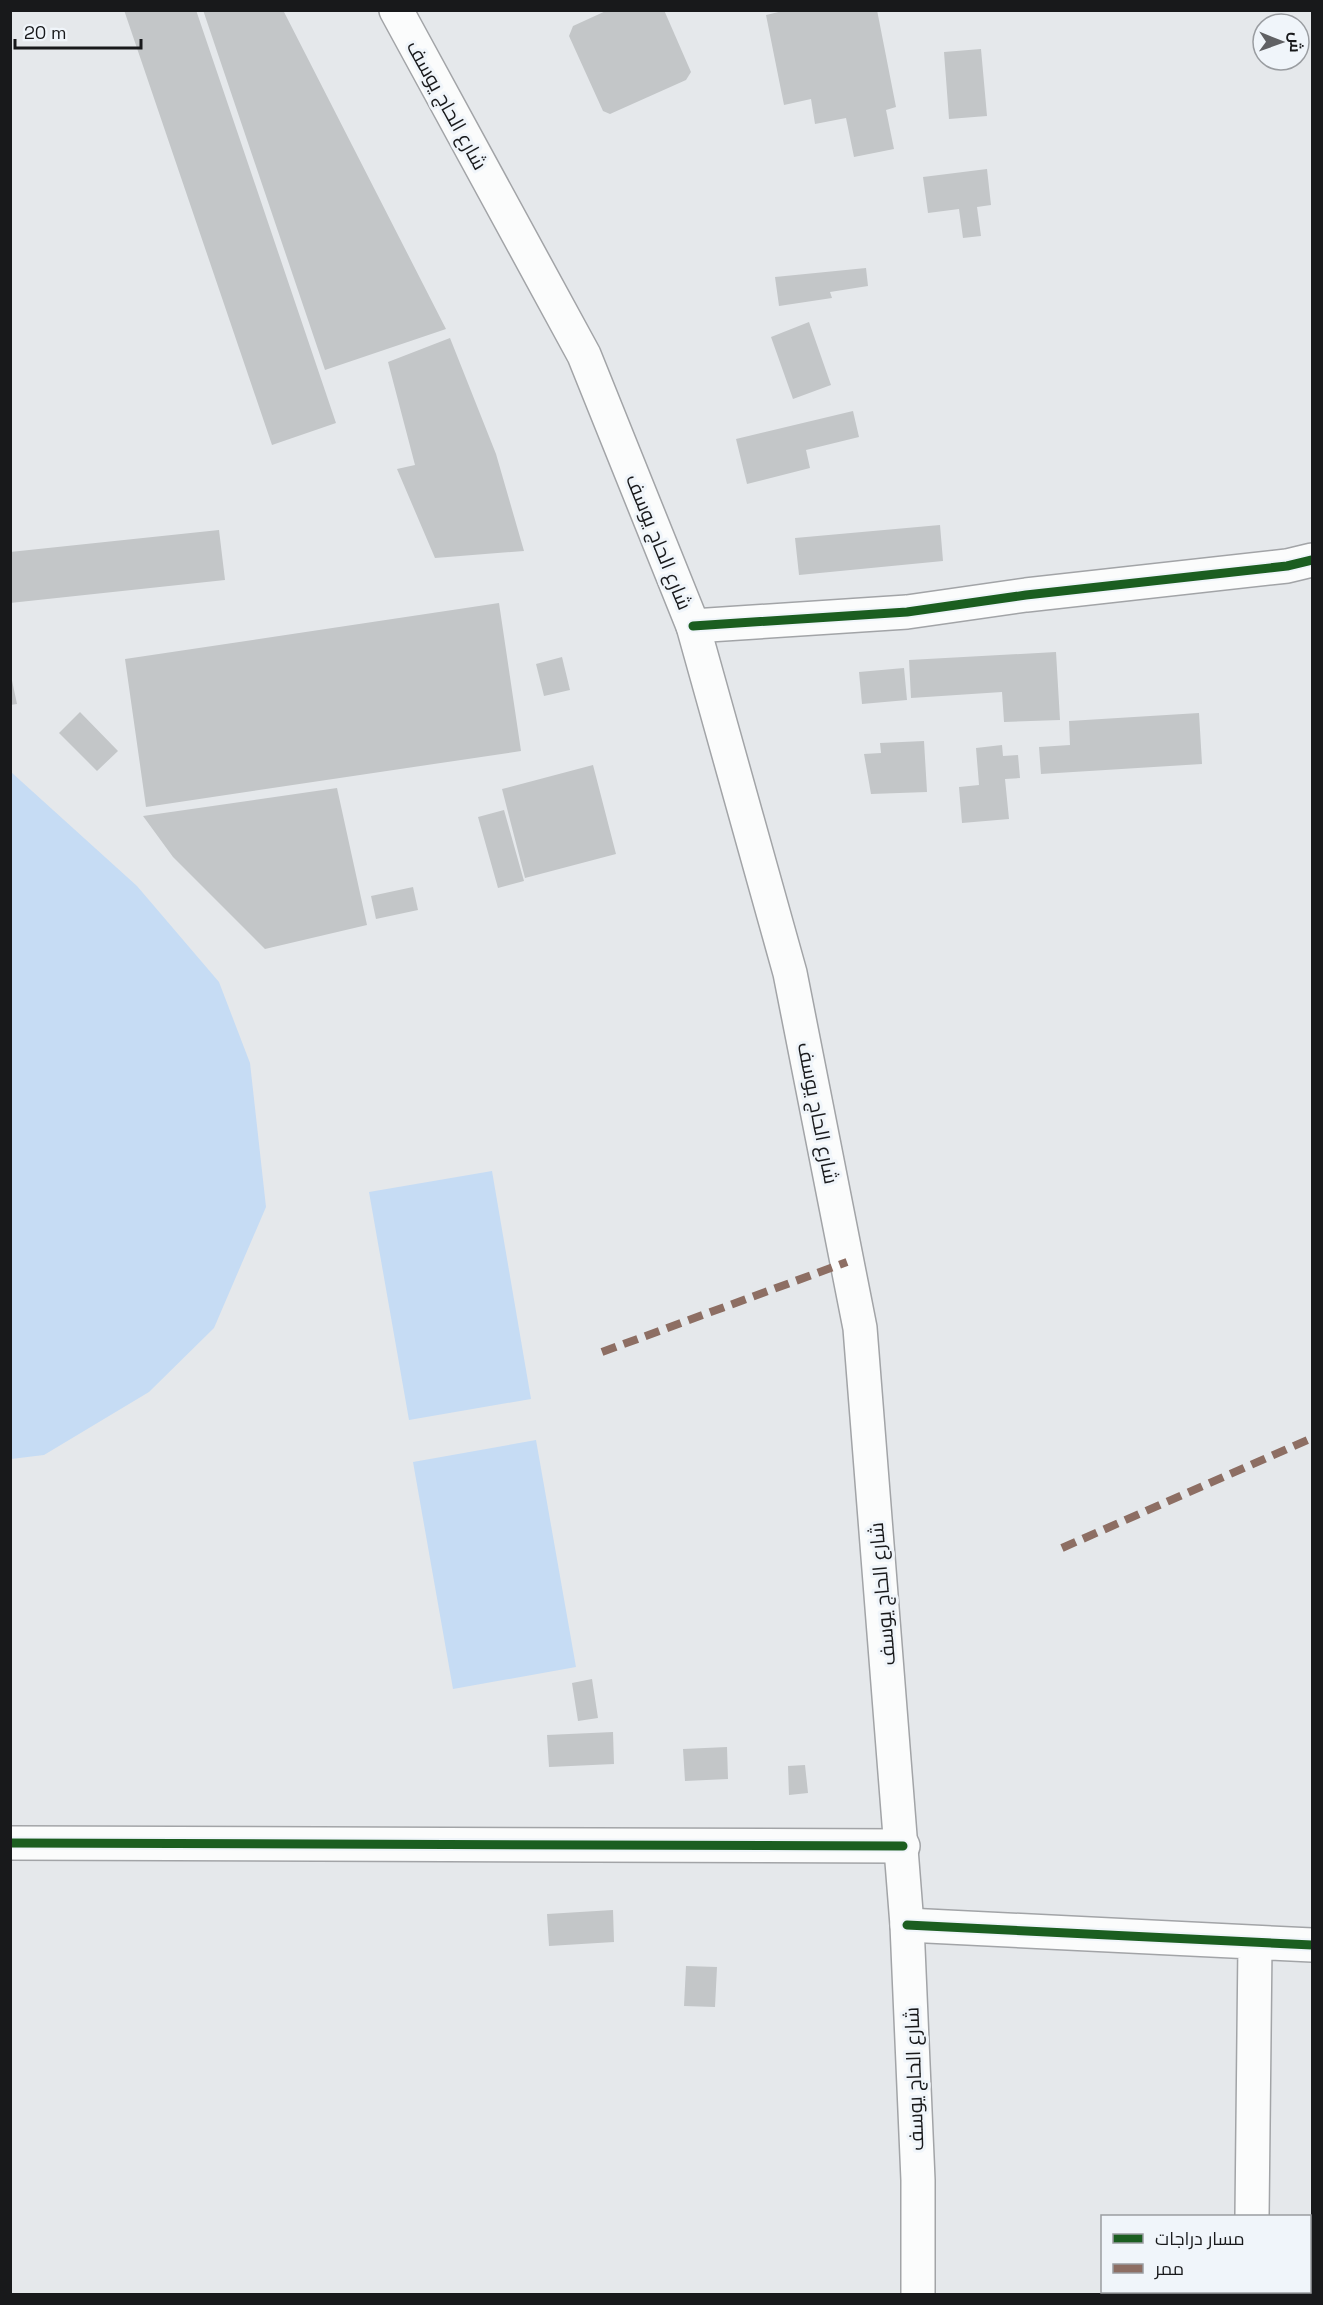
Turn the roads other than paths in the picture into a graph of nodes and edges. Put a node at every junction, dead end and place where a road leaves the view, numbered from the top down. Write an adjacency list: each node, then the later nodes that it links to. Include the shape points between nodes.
1 (396, 10): 3 (main road, شارع الحاج يوسف, via 584,355)
2 (1312, 560): 3 (main road, via 907,612)
3 (693, 626): 5 (main road, شارع الحاج يوسف, via 790,973 860,1328)
4 (10, 1843): 5 (main road)
5 (903, 1845): 6 (main road, شارع الحاج يوسف)
6 (907, 1925): 7 (main road); 10 (main road, شارع الحاج يوسف, via 918,2180)
7 (1255, 1944): 8 (main road); 9 (main road)
8 (1312, 1945)
9 (1252, 2215)
10 (918, 2295)

